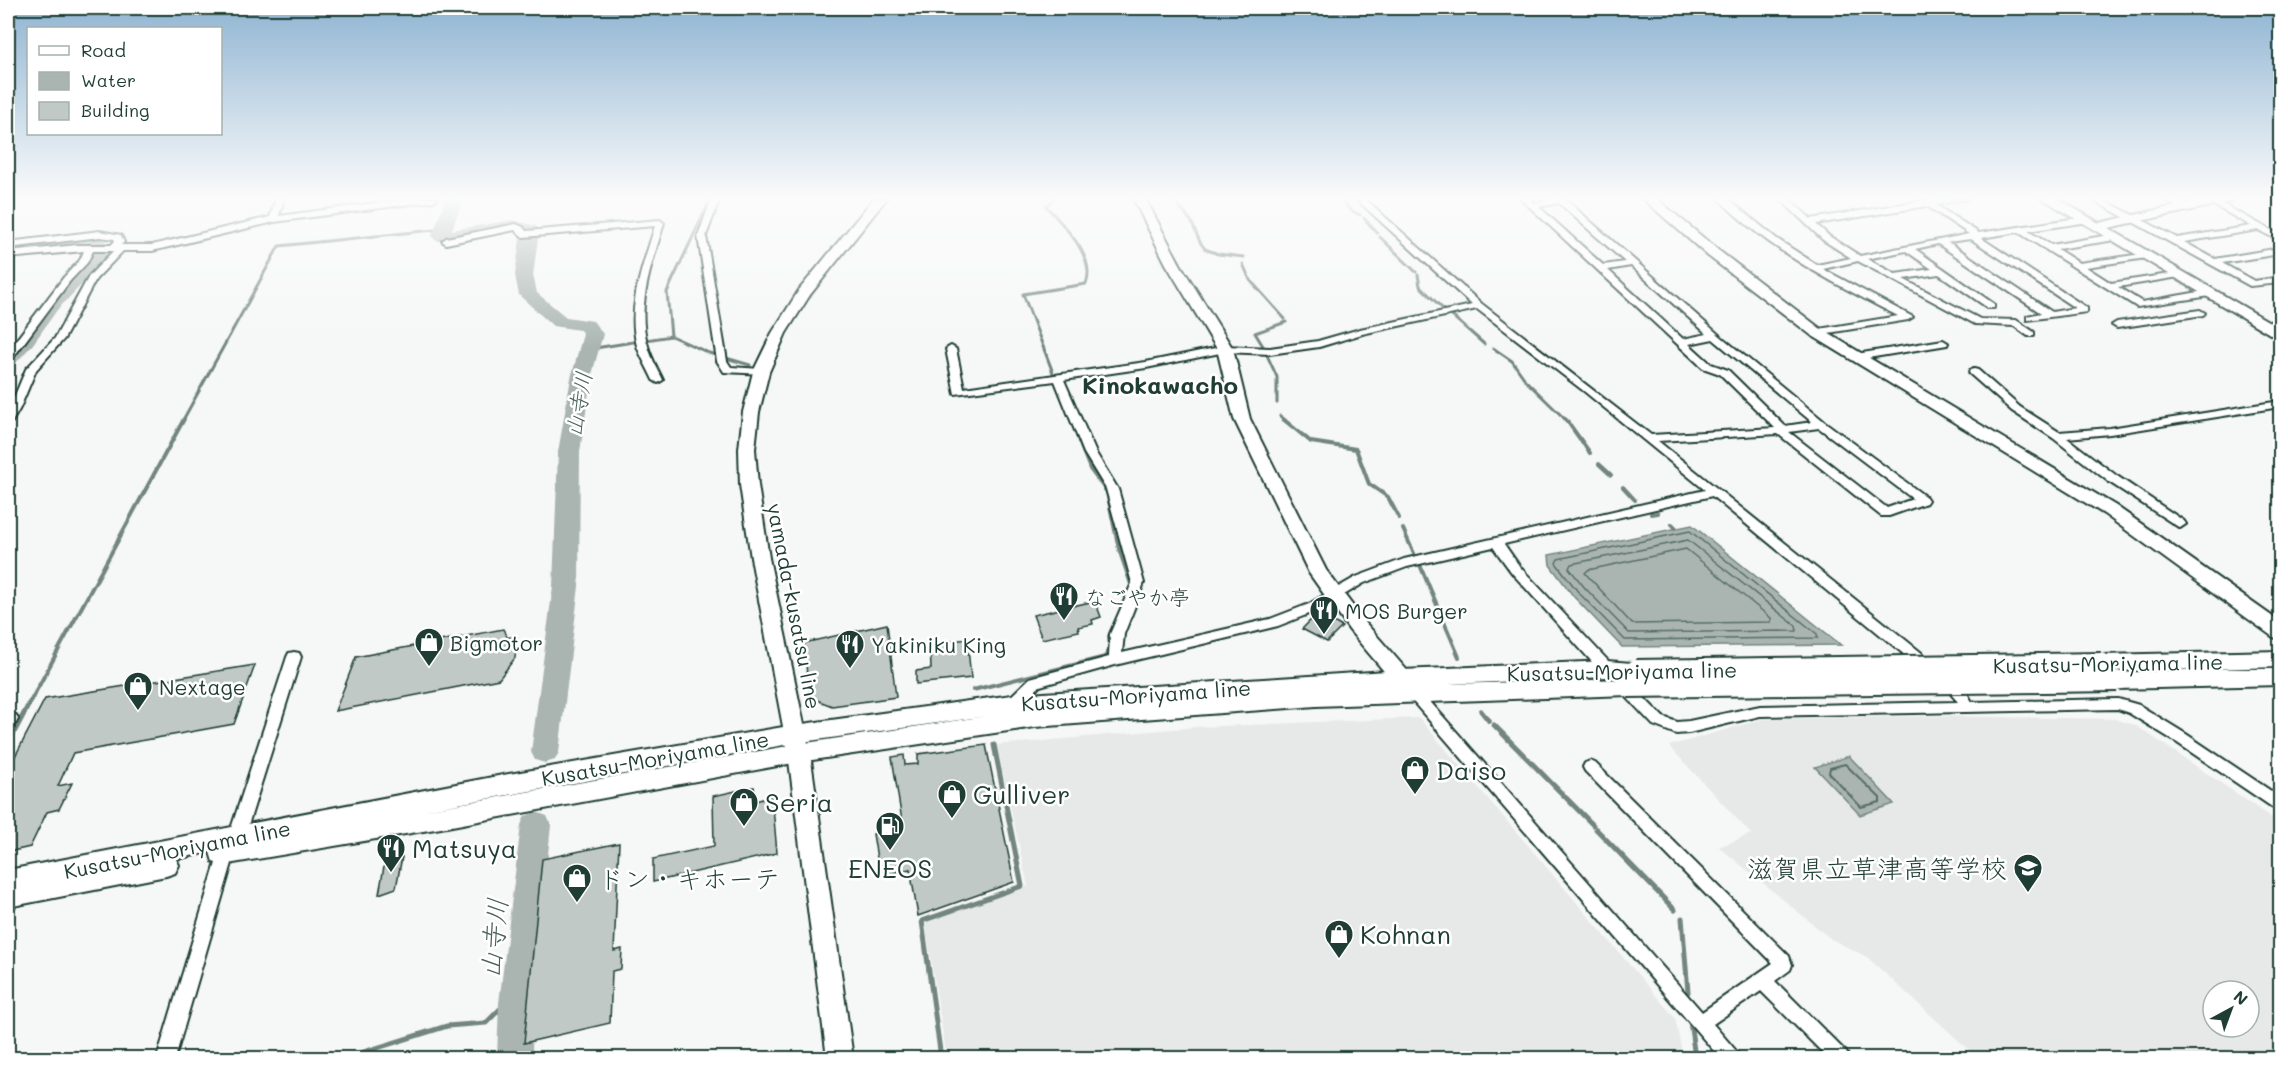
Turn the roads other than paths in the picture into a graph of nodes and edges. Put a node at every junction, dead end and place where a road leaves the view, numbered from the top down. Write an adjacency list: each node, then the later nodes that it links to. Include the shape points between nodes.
1 (90, 248): 19 (street); 21 (street); 51 (street, via 84,261)
2 (153, 248): 19 (street)
3 (652, 248): 56 (street, via 640,288 639,315 642,345)
4 (704, 248): 53 (street, via 722,361 729,370)
5 (841, 248): 53 (street, yamada-kusatsu line, via 804,293)
6 (1165, 248): 50 (street)
7 (1414, 248): 36 (street)
8 (1580, 248): 27 (street)
9 (1616, 248): 25 (street)
10 (1707, 248): 43 (street)
11 (1784, 248): 28 (street)
12 (1842, 248): 23 (street)
13 (1907, 248): 23 (street); 29 (street)
14 (1950, 248): 39 (street)
15 (1991, 248): 39 (street, via 2084,310)
16 (2048, 248): 26 (street)
17 (2134, 248): 22 (street)
18 (2188, 248): 24 (street)
19 (116, 249): 58 (street, via 92,278 59,339 31,369)
20 (2280, 251): 24 (street)
21 (8, 255)
22 (2146, 255): 26 (street); 30 (street)
23 (1858, 258): 28 (street); 31 (street)
24 (2213, 261): 32 (street, via 2253,284)
25 (1634, 263): 27 (street); 46 (street)
26 (2077, 266): 33 (street)
27 (1602, 268): 47 (street)
28 (1815, 268): 43 (street, via 1908,317)
29 (1940, 271): 31 (street); 37 (street)
30 (2179, 274): 33 (street); 34 (street)
31 (1894, 277): 44 (street, via 1978,322 2016,323)
32 (2280, 280)
33 (2109, 286): 35 (street, via 2140,305)
34 (2210, 293): 35 (street); 45 (street)
35 (2156, 302): 40 (street)
36 (1479, 306): 50 (street, via 1319,344 1270,351); 62 (street)
37 (1991, 306)
38 (2200, 313): 40 (street)
39 (2050, 315): 41 (street)
40 (2180, 316): 42 (street)
41 (2030, 318)
42 (2117, 325)
43 (1816, 332): 52 (street)
44 (2031, 334)
45 (2280, 334)
46 (1715, 336): 47 (street); 59 (street)
47 (1683, 342): 60 (street, via 1707,366 1724,372)
48 (1943, 343): 52 (street)
49 (951, 349): 55 (street, via 960,392)
50 (1225, 349): 55 (street); 66 (street, via 1242,419 1318,573)
51 (8, 357)
52 (1856, 357): 67 (street, via 2110,510)
53 (761, 372): 77 (street, yamada-kusatsu line, via 747,449 749,485)
54 (1974, 372): 61 (street, via 2016,409)
55 (1058, 377): 70 (street, via 1090,453 1112,489 1138,583 1117,634)
56 (658, 380)
57 (2280, 404): 61 (street)
58 (8, 420)
59 (1821, 424): 60 (street); 60 (street, via 1922,500 1885,513)
60 (1782, 431): 62 (street)
61 (2057, 436): 64 (street)
62 (1648, 438): 63 (street)
63 (1714, 492): 65 (street); 76 (street, via 1914,654 1962,696)
64 (2180, 524)
65 (1496, 542): 66 (street, via 1404,563); 71 (street, via 1516,570)
66 (1333, 594): 70 (street, via 1314,607 1273,623); 74 (street)
67 (2280, 632)
68 (294, 657): 80 (street)
69 (2280, 659): 73 (main road, Kusatsu-Moriyama line, bridge)
70 (1115, 660): 75 (street, via 1035,682)
71 (1607, 669): 73 (main road, Kusatsu-Moriyama line); 74 (main road, Kusatsu-Moriyama line)
72 (2280, 677): 73 (main road, Kusatsu-Moriyama line, bridge)
73 (1630, 682): 74 (main road, Kusatsu-Moriyama line); 76 (street, via 1658,721 1676,728 1760,711)
74 (1408, 685): 75 (main road, Kusatsu-Moriyama line); 77 (main road, Kusatsu-Moriyama line, via 1317,697 1035,718); 84 (street)
75 (1012, 704): 77 (main road, Kusatsu-Moriyama line)
76 (1967, 705): 79 (street, via 2118,704 2134,709)
77 (797, 743): 80 (main road, Kusatsu-Moriyama line, via 424,821); 86 (street, yamada-kusatsu line)
78 (1590, 767): 83 (street, via 1783,961 1784,965)
79 (2280, 805)
80 (231, 846): 81 (main road, Kusatsu-Moriyama line); 82 (main road, Kusatsu-Moriyama line); 85 (street)
81 (8, 881)
82 (8, 896)
83 (1762, 981): 84 (street); 88 (street)
84 (1700, 1023): 87 (street)
85 (166, 1059)
86 (840, 1059)
87 (1731, 1059)
88 (1840, 1059)

